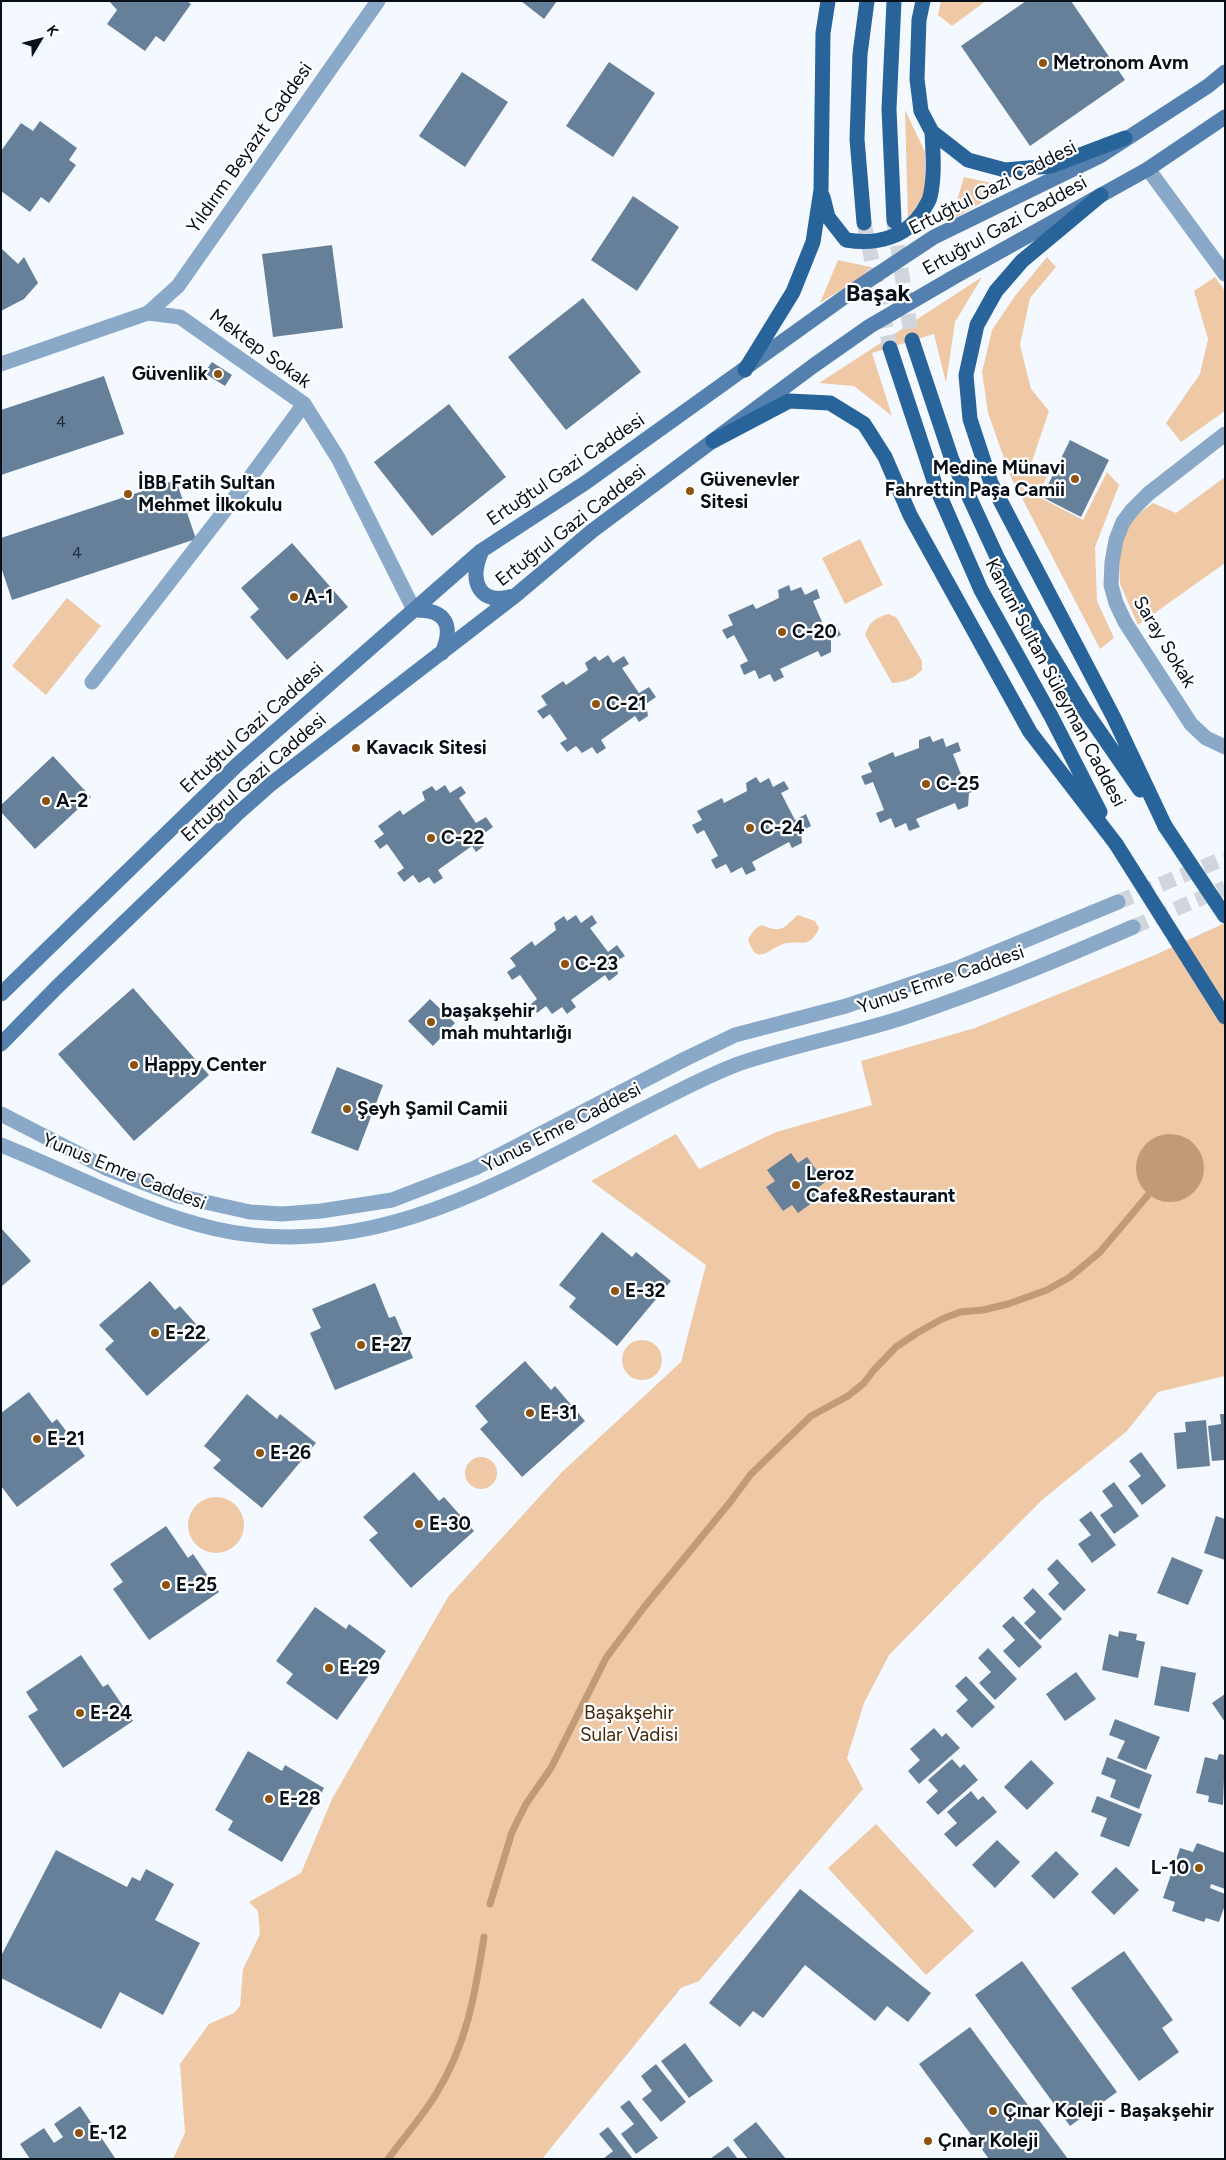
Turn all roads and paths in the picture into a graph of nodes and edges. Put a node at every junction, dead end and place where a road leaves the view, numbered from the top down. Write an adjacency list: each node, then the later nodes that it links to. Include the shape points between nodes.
1 (378, 1): 16 (street, Yıldırım Beyazıt Caddesi, via 178,286)
2 (828, 1): 11 (main road, via 823,34)
3 (867, 1): 14 (main road, via 860,54 857,139)
4 (894, 1): 13 (main road, via 889,109)
5 (923, 1): 8 (main road, via 919,20 917,79 921,111)
6 (1225, 72): 9 (main road, Ertuğtul Gazi Caddesi)
7 (1225, 117): 10 (main road, Ertuğrul Gazi Caddesi)
8 (932, 132): 9 (main road, via 968,160 1005,170 1051,166); 11 (main road, via 930,199 915,223 902,232 863,242 846,240 828,217)
9 (1125, 138): 20 (main road, Ertuğtul Gazi Caddesi, via 1100,156 934,237 857,288)
10 (1148, 169): 12 (main road, Ertuğrul Gazi Caddesi); 15 (street)
11 (821, 190): 20 (main road, via 813,242 794,292)
12 (1100, 194): 23 (main road, Ertuğrul Gazi Caddesi, via 870,326); 30 (main road, via 1022,261 996,291 977,325 966,375 968,402 970,419 991,483 1114,718)
13 (894, 221)
14 (864, 223)
15 (1225, 274)
16 (148, 313): 19 (street, Mektep Sokak); 21 (street, Mektep Sokak, via 180,316)
17 (912, 340): 30 (main road, Kanuni Sultan Süleyman Caddesi, via 952,460 997,557 1084,709)
18 (890, 348): 31 (main road, Kanuni Sultan Süleyman Caddesi, via 936,487 981,590 1051,716)
19 (1, 364)
20 (745, 370): 24 (main road, Ertuğtul Gazi Caddesi, via 585,484)
21 (304, 404): 26 (street, Mektep Sokak, via 338,458); 28 (street)
22 (1225, 434): 29 (street, Saray Sokak, via 1148,494 1123,522 1113,554 1111,585 1125,622 1191,724 1206,738)
23 (714, 441): 25 (main road, Ertuğrul Gazi Caddesi, via 592,531); 31 (main road, via 789,401 830,402 864,424 885,457 910,515 1030,732)
24 (482, 551): 25 (main road, via 476,566 478,587 491,599 501,600); 26 (main road, Ertuğtul Gazi Caddesi)
25 (516, 595): 27 (main road, Ertuğrul Gazi Caddesi)
26 (414, 610): 27 (main road, via 436,612 447,624 447,641); 35 (main road, Ertuğtul Gazi Caddesi, via 238,765)
27 (442, 653): 37 (main road, Ertuğrul Gazi Caddesi, via 271,784 57,986)
28 (92, 682)
29 (1225, 747)
30 (1165, 826): 33 (main road, Kanuni Sultan Süleyman Caddesi, bridge)
31 (1116, 844): 36 (main road, Kanuni Sultan Süleyman Caddesi, bridge)
32 (1118, 902): 38 (street, Yunus Emre Caddesi, via 958,968 846,1006 735,1035 475,1168 392,1200 321,1211 250,1212 178,1196 108,1169)
33 (1225, 916)
34 (1133, 926): 39 (street, Yunus Emre Caddesi, via 980,991 900,1019 737,1065 474,1195 426,1214 371,1229 286,1236 246,1235 213,1228 120,1196)
35 (1, 994)
36 (1225, 1017)
37 (1, 1044)
38 (1, 1114)
39 (1, 1145)

